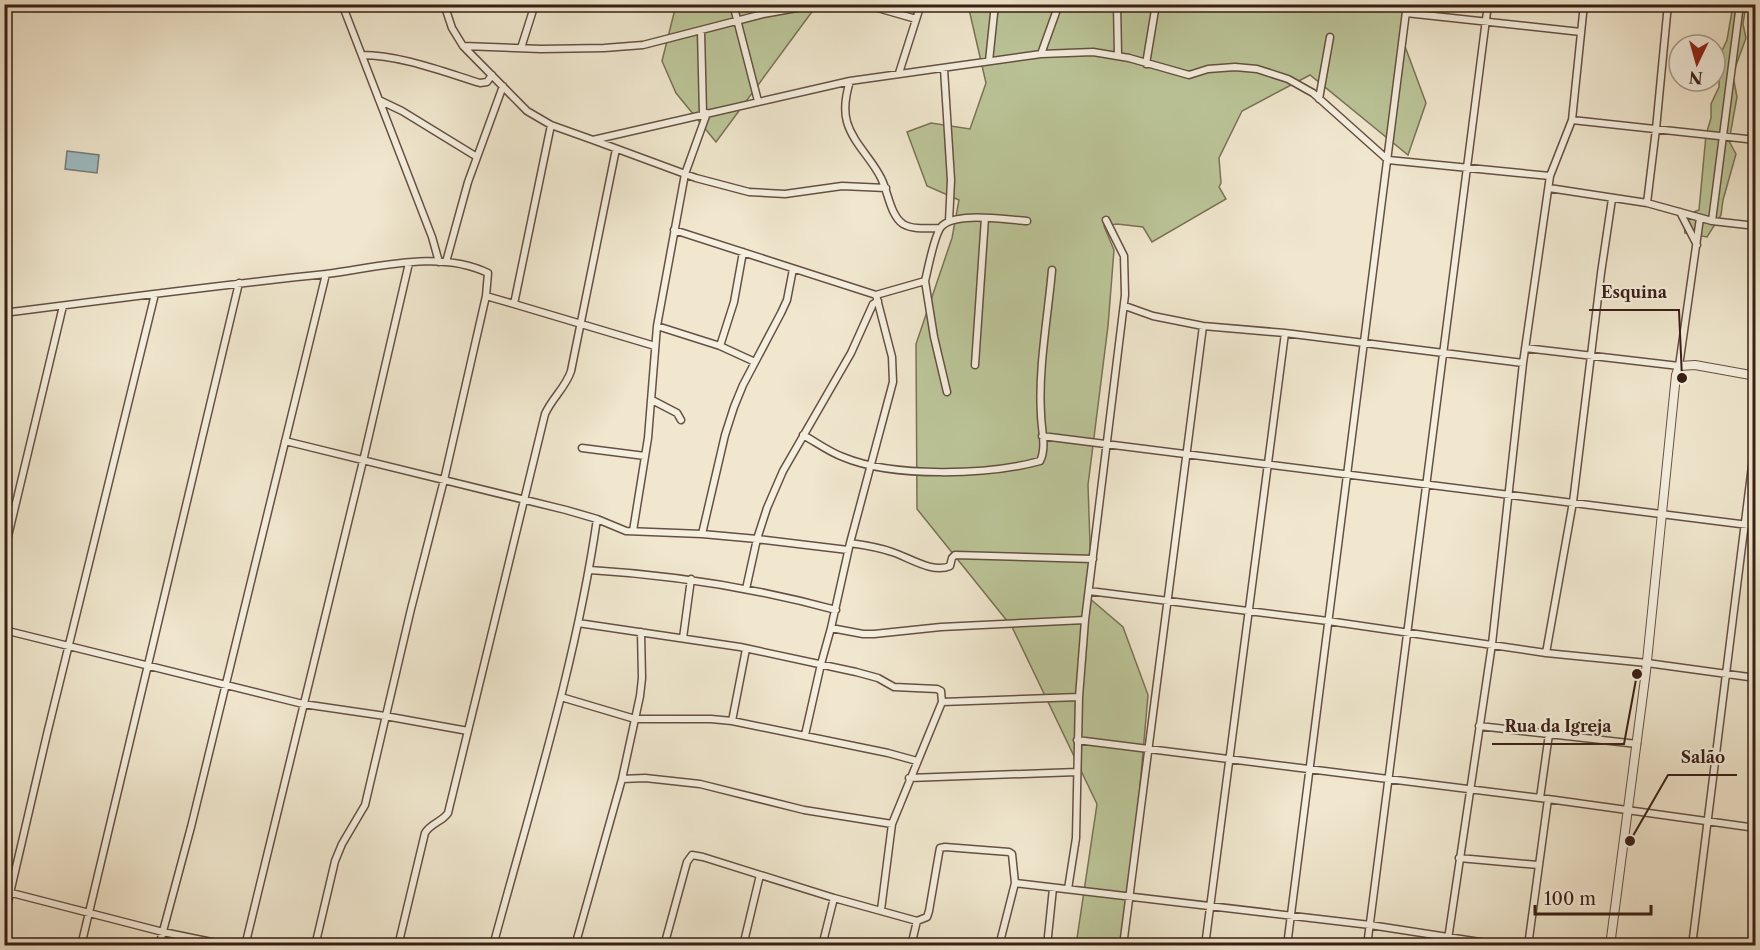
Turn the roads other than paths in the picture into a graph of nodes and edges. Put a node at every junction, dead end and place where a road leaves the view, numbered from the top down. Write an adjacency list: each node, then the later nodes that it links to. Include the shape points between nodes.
1 (342, 4): 27 (street)
2 (444, 4): 24 (street)
3 (535, 4): 25 (street)
4 (733, 4): 19 (street)
5 (819, 4): 19 (street)
6 (921, 4): 18 (street)
7 (995, 4): 29 (street)
8 (1059, 4): 26 (street)
9 (1117, 4): 28 (street)
10 (1156, 4): 30 (street)
11 (1407, 4): 17 (street)
12 (1488, 4): 20 (street)
13 (1584, 4): 22 (street)
14 (1668, 4): 42 (street)
15 (1740, 4): 43 (street)
16 (865, 5): 18 (street)
17 (1407, 13): 20 (street); 48 (street)
18 (916, 19): 32 (street)
19 (736, 21): 21 (street); 38 (street)
20 (1486, 22): 22 (street); 49 (street)
21 (701, 31): 25 (street, via 644,45); 39 (street)
22 (1581, 32): 40 (street)
23 (1330, 37): 36 (street)
24 (463, 46): 25 (street); 33 (street)
25 (521, 48)
26 (1041, 54): 28 (street, via 1094,52); 29 (street)
27 (362, 55): 33 (street, via 404,61 480,83 487,82); 37 (street)
28 (1118, 56): 30 (street)
29 (989, 62): 31 (street)
30 (1146, 64): 36 (street, via 1189,75 1217,68 1257,69 1288,79)
31 (944, 69): 32 (street); 60 (street, via 951,180)
32 (899, 73): 34 (street)
33 (492, 75): 35 (street)
34 (850, 81): 38 (street); 52 (street, via 845,99 847,122)
35 (503, 86): 41 (street, via 527,111); 47 (street)
36 (1319, 99): 48 (street)
37 (379, 100): 47 (street); 68 (street)
38 (758, 101): 39 (street)
39 (705, 114): 44 (street); 50 (street)
40 (1572, 120): 42 (street); 51 (street)
41 (551, 125): 44 (street); 78 (street)
42 (1656, 129): 43 (street); 55 (street)
43 (1723, 136): 45 (street); 62 (street)
44 (593, 140): 46 (street)
45 (1755, 140)
46 (616, 149): 50 (street); 82 (street)
47 (477, 157): 68 (street)
48 (1388, 160): 49 (street); 86 (street)
49 (1468, 169): 51 (street); 90 (street)
50 (684, 174): 52 (street, via 729,188 768,194 842,186); 65 (street)
51 (1550, 176): 53 (street)
52 (886, 188): 64 (street, via 902,223)
53 (1549, 188): 54 (street); 89 (street)
54 (1612, 199): 55 (street); 91 (street)
55 (1647, 203): 56 (street)
56 (1680, 212): 58 (street); 66 (street)
57 (985, 218): 60 (street); 61 (street); 94 (street)
58 (1700, 218): 62 (street); 66 (street)
59 (1106, 219): 80 (street, via 1124,256)
60 (949, 221): 64 (street)
61 (1027, 221)
62 (1712, 221): 63 (street)
63 (1755, 226)
64 (940, 228): 73 (street)
65 (674, 230): 67 (street); 83 (street)
66 (1697, 245): 95 (street)
67 (743, 252): 70 (street); 88 (street, via 734,302)
68 (443, 262): 69 (street); 76 (street, via 488,273)
69 (409, 263): 72 (street); 108 (street)
70 (793, 269): 77 (street); 92 (street, via 787,300)
71 (1052, 270): 102 (street, via 1040,411)
72 (326, 274): 74 (street); 103 (street)
73 (925, 281): 77 (street); 97 (street)
74 (239, 283): 75 (street); 147 (street)
75 (155, 294): 79 (street); 143 (street)
76 (486, 296): 78 (street); 112 (street)
77 (877, 298): 101 (street, via 851,353); 110 (street, via 893,374)
78 (514, 304): 82 (street)
79 (63, 306): 81 (street); 125 (street)
80 (1125, 306): 84 (street); 104 (street)
81 (4, 313)
82 (581, 326): 87 (street); 115 (street, via 569,378 545,414)
83 (657, 326): 87 (street); 88 (street)
84 (1203, 326): 85 (street); 106 (street)
85 (1285, 333): 86 (street); 109 (street)
86 (1364, 343): 90 (street); 111 (street)
87 (655, 346): 98 (street)
88 (720, 346): 92 (street)
89 (1525, 348): 91 (street); 93 (street)
90 (1444, 353): 93 (street); 113 (street)
91 (1591, 355): 95 (street); 116 (street)
92 (755, 362): 122 (street, via 725,435)
93 (1523, 363): 114 (street)
94 (975, 365)
95 (1679, 366): 96 (street); 117 (street)
96 (1755, 376)
97 (947, 392)
98 (652, 400): 99 (street); 107 (street)
99 (681, 420)
100 (1755, 434): 119 (street)
101 (803, 435): 110 (street, via 843,457); 123 (street, via 776,487)
102 (1042, 436): 104 (street); 110 (street, via 1042,457 1025,464 972,471 912,472)
103 (285, 441): 108 (street); 151 (street)
104 (1108, 445): 106 (street); 126 (street)
105 (582, 448): 107 (street)
106 (1186, 453): 109 (street); 131 (street)
107 (645, 456): 121 (street)
108 (363, 460): 112 (street); 155 (street)
109 (1269, 465): 111 (street); 133 (street)
110 (871, 466): 124 (street)
111 (1347, 475): 113 (street); 135 (street)
112 (444, 480): 115 (street); 156 (street)
113 (1426, 484): 114 (street); 140 (street)
114 (1507, 494): 116 (street); 142 (street)
115 (523, 500): 118 (street); 160 (street)
116 (1573, 502): 117 (street); 145 (street)
117 (1662, 515): 119 (street); 146 (street)
118 (597, 519): 121 (street); 127 (street)
119 (1745, 524): 120 (street); 149 (street)
120 (1755, 526)
121 (633, 531): 122 (street)
122 (702, 534): 123 (street)
123 (757, 539): 124 (street); 129 (street)
124 (849, 547): 126 (street, via 871,546 944,568 950,566 956,555); 132 (street)
125 (4, 553)
126 (1093, 559): 130 (street)
127 (590, 570): 128 (street); 136 (street)
128 (691, 579): 129 (street); 141 (street)
129 (746, 589): 132 (street)
130 (1089, 591): 131 (street); 134 (street)
131 (1168, 601): 133 (street); 165 (street)
132 (836, 610): 137 (street)
133 (1248, 612): 135 (street); 166 (street)
134 (1085, 620): 137 (street, via 874,634); 153 (street)
135 (1328, 621): 140 (street); 168 (street)
136 (578, 623): 139 (street); 152 (street)
137 (831, 628): 148 (street)
138 (4, 630): 143 (street)
139 (641, 632): 141 (street); 157 (street, via 642,678)
140 (1408, 633): 142 (street); 172 (street)
141 (683, 638): 144 (street)
142 (1492, 644): 145 (street); 159 (street)
143 (69, 646): 147 (street); 185 (street)
144 (746, 649): 148 (street); 158 (street)
145 (1546, 652): 146 (street)
146 (1647, 663): 149 (street); 164 (street)
147 (147, 664): 151 (street); 190 (street)
148 (821, 664): 154 (street, via 878,678 894,687 938,689); 162 (street)
149 (1726, 675): 150 (street); 176 (street)
150 (1755, 678)
151 (226, 686): 155 (street); 195 (street)
152 (561, 697): 157 (street); 203 (street)
153 (1079, 697): 154 (street); 163 (street)
154 (942, 702): 167 (street)
155 (303, 704): 156 (street); 200 (street)
156 (385, 716): 160 (street); 201 (street, via 365,805 335,861)
157 (635, 719): 158 (street); 171 (street)
158 (732, 721): 162 (street)
159 (1479, 726): 161 (street); 173 (street)
160 (468, 731): 202 (street, via 448,813 425,833)
161 (1549, 734): 164 (street); 174 (street)
162 (805, 735): 167 (street)
163 (1077, 740): 165 (street); 169 (street)
164 (1637, 744): 175 (street)
165 (1149, 748): 166 (street); 186 (street)
166 (1230, 760): 168 (street); 188 (street)
167 (917, 761): 170 (street)
168 (1309, 770): 172 (street); 191 (street)
169 (1077, 772): 170 (street); 184 (street, via 1076,838)
170 (909, 778): 177 (street)
171 (622, 779): 177 (street, via 700,784 804,810); 204 (street)
172 (1390, 779): 173 (street); 194 (street)
173 (1469, 790): 174 (street); 179 (street)
174 (1544, 798): 175 (street); 180 (street)
175 (1629, 810): 176 (street); 218 (street)
176 (1708, 821): 178 (street); 219 (street)
177 (892, 824): 189 (street)
178 (1755, 828)
179 (1459, 858): 180 (street); 196 (street)
180 (1538, 865): 217 (street)
181 (760, 875): 187 (street); 205 (street, via 692,855); 206 (street)
182 (1015, 883): 183 (street); 193 (street, via 1014,858 1009,852 940,848 929,911 927,917); 209 (street)
183 (1053, 888): 184 (street); 210 (street)
184 (1068, 889): 186 (street)
185 (8, 892): 190 (street); 192 (street)
186 (1129, 897): 188 (street); 211 (street)
187 (834, 898): 189 (street); 207 (street)
188 (1210, 906): 191 (street); 212 (street)
189 (881, 910): 193 (street)
190 (89, 912): 195 (street); 197 (street)
191 (1291, 916): 194 (street); 213 (street)
192 (4, 918)
193 (917, 921): 208 (street)
194 (1370, 925): 196 (street); 214 (street)
195 (163, 932): 198 (street); 199 (street)
196 (1448, 937): 215 (street); 216 (street)
197 (81, 945)
198 (159, 945)
199 (230, 945)
200 (245, 945)
201 (315, 945)
202 (398, 945)
203 (493, 945)
204 (575, 945)
205 (664, 945)
206 (743, 945)
207 (822, 945)
208 (912, 945)
209 (999, 945)
210 (1047, 945)
211 (1123, 945)
212 (1205, 945)
213 (1287, 945)
214 (1367, 945)
215 (1447, 945)
216 (1506, 945)
217 (1528, 945)
218 (1610, 945)
219 (1692, 945)

